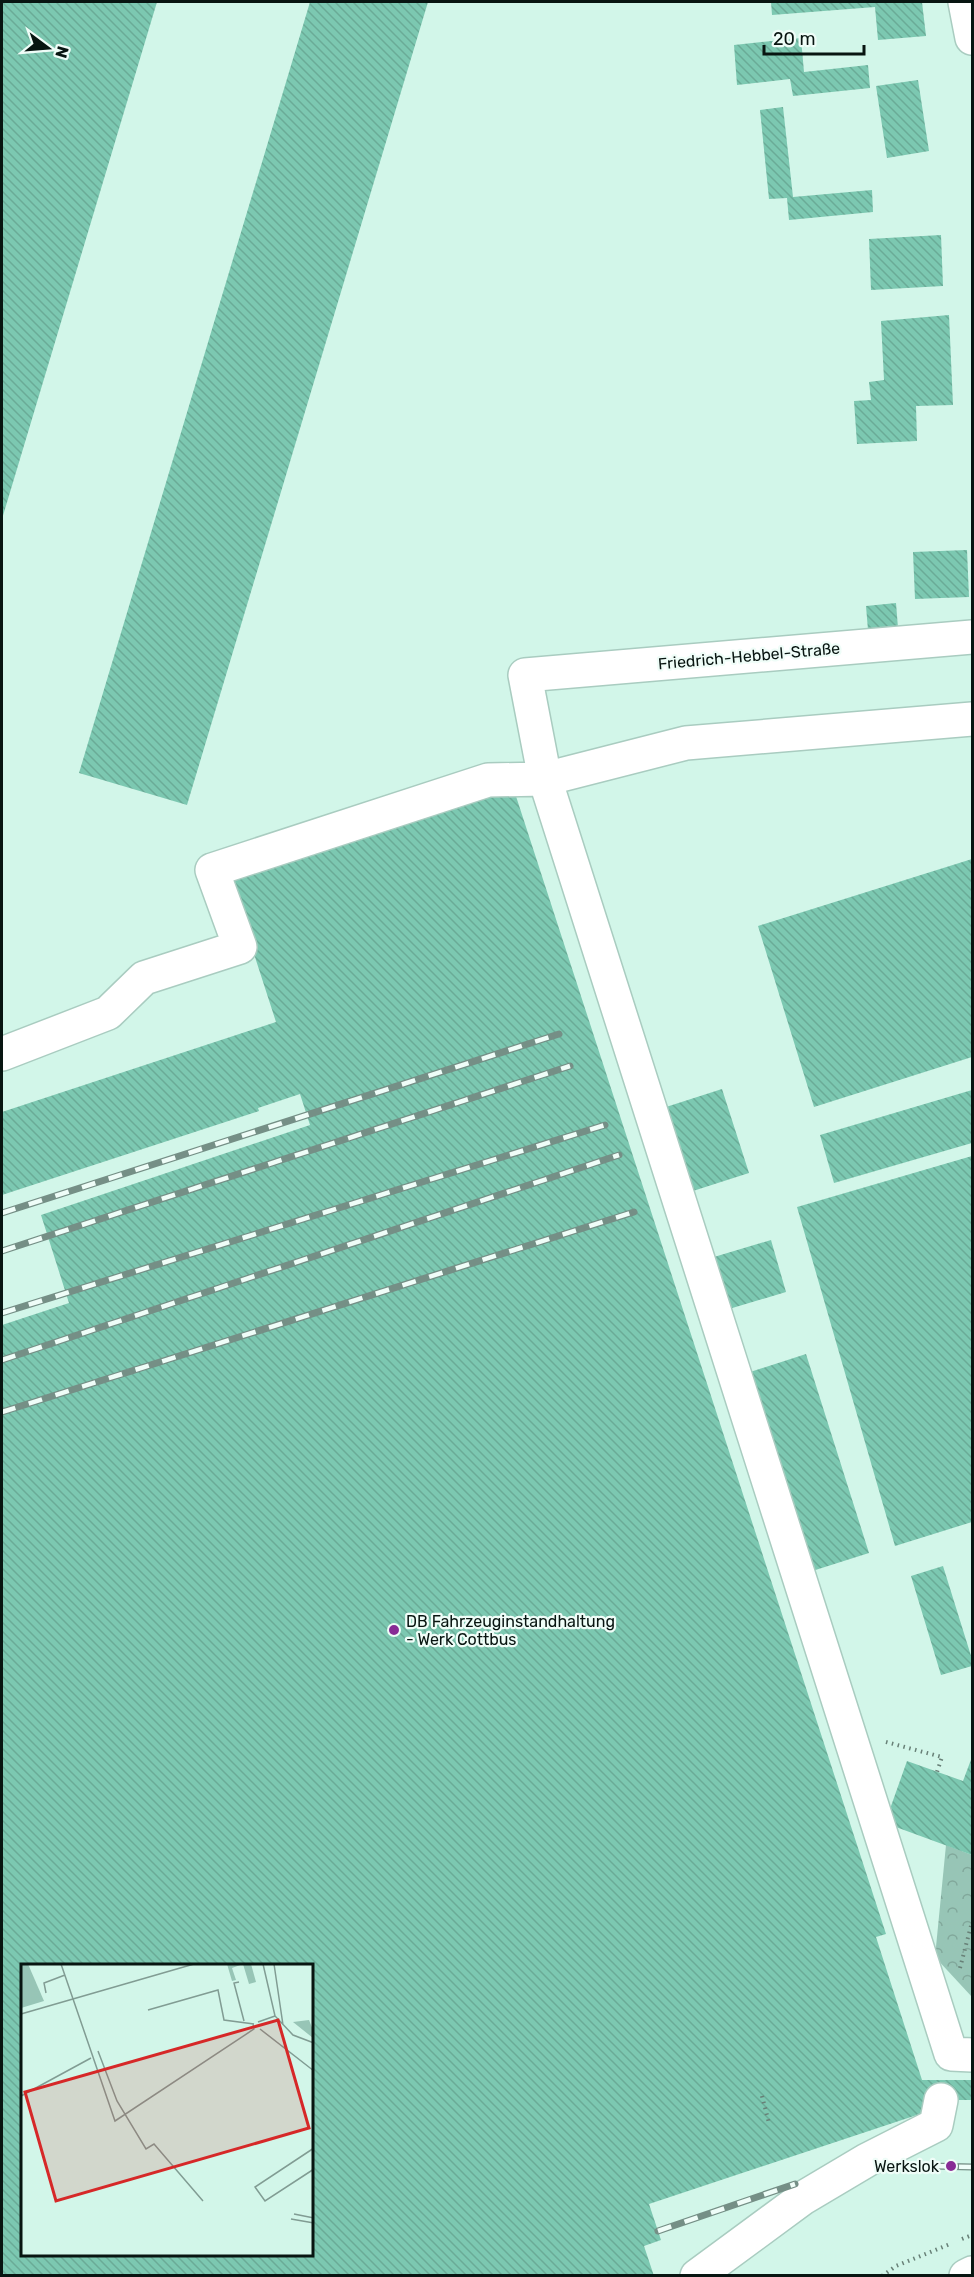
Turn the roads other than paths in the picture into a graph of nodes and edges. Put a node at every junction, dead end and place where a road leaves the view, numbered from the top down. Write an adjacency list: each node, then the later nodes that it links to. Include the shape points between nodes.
1 (964, 2): 2 (street)
2 (972, 38)
3 (972, 637): 5 (street, Friedrich-Hebbel-Straße, via 525,675)
4 (972, 719): 5 (street, via 686,743)
5 (545, 779): 6 (street, via 488,780 212,870 240,947 144,978 108,1012); 7 (street, via 848,1731)
6 (2, 1054)
7 (952, 2072): 9 (street, via 936,2124 803,2198)
8 (972, 2273): 10 (street)
9 (697, 2276)
10 (966, 2276)

